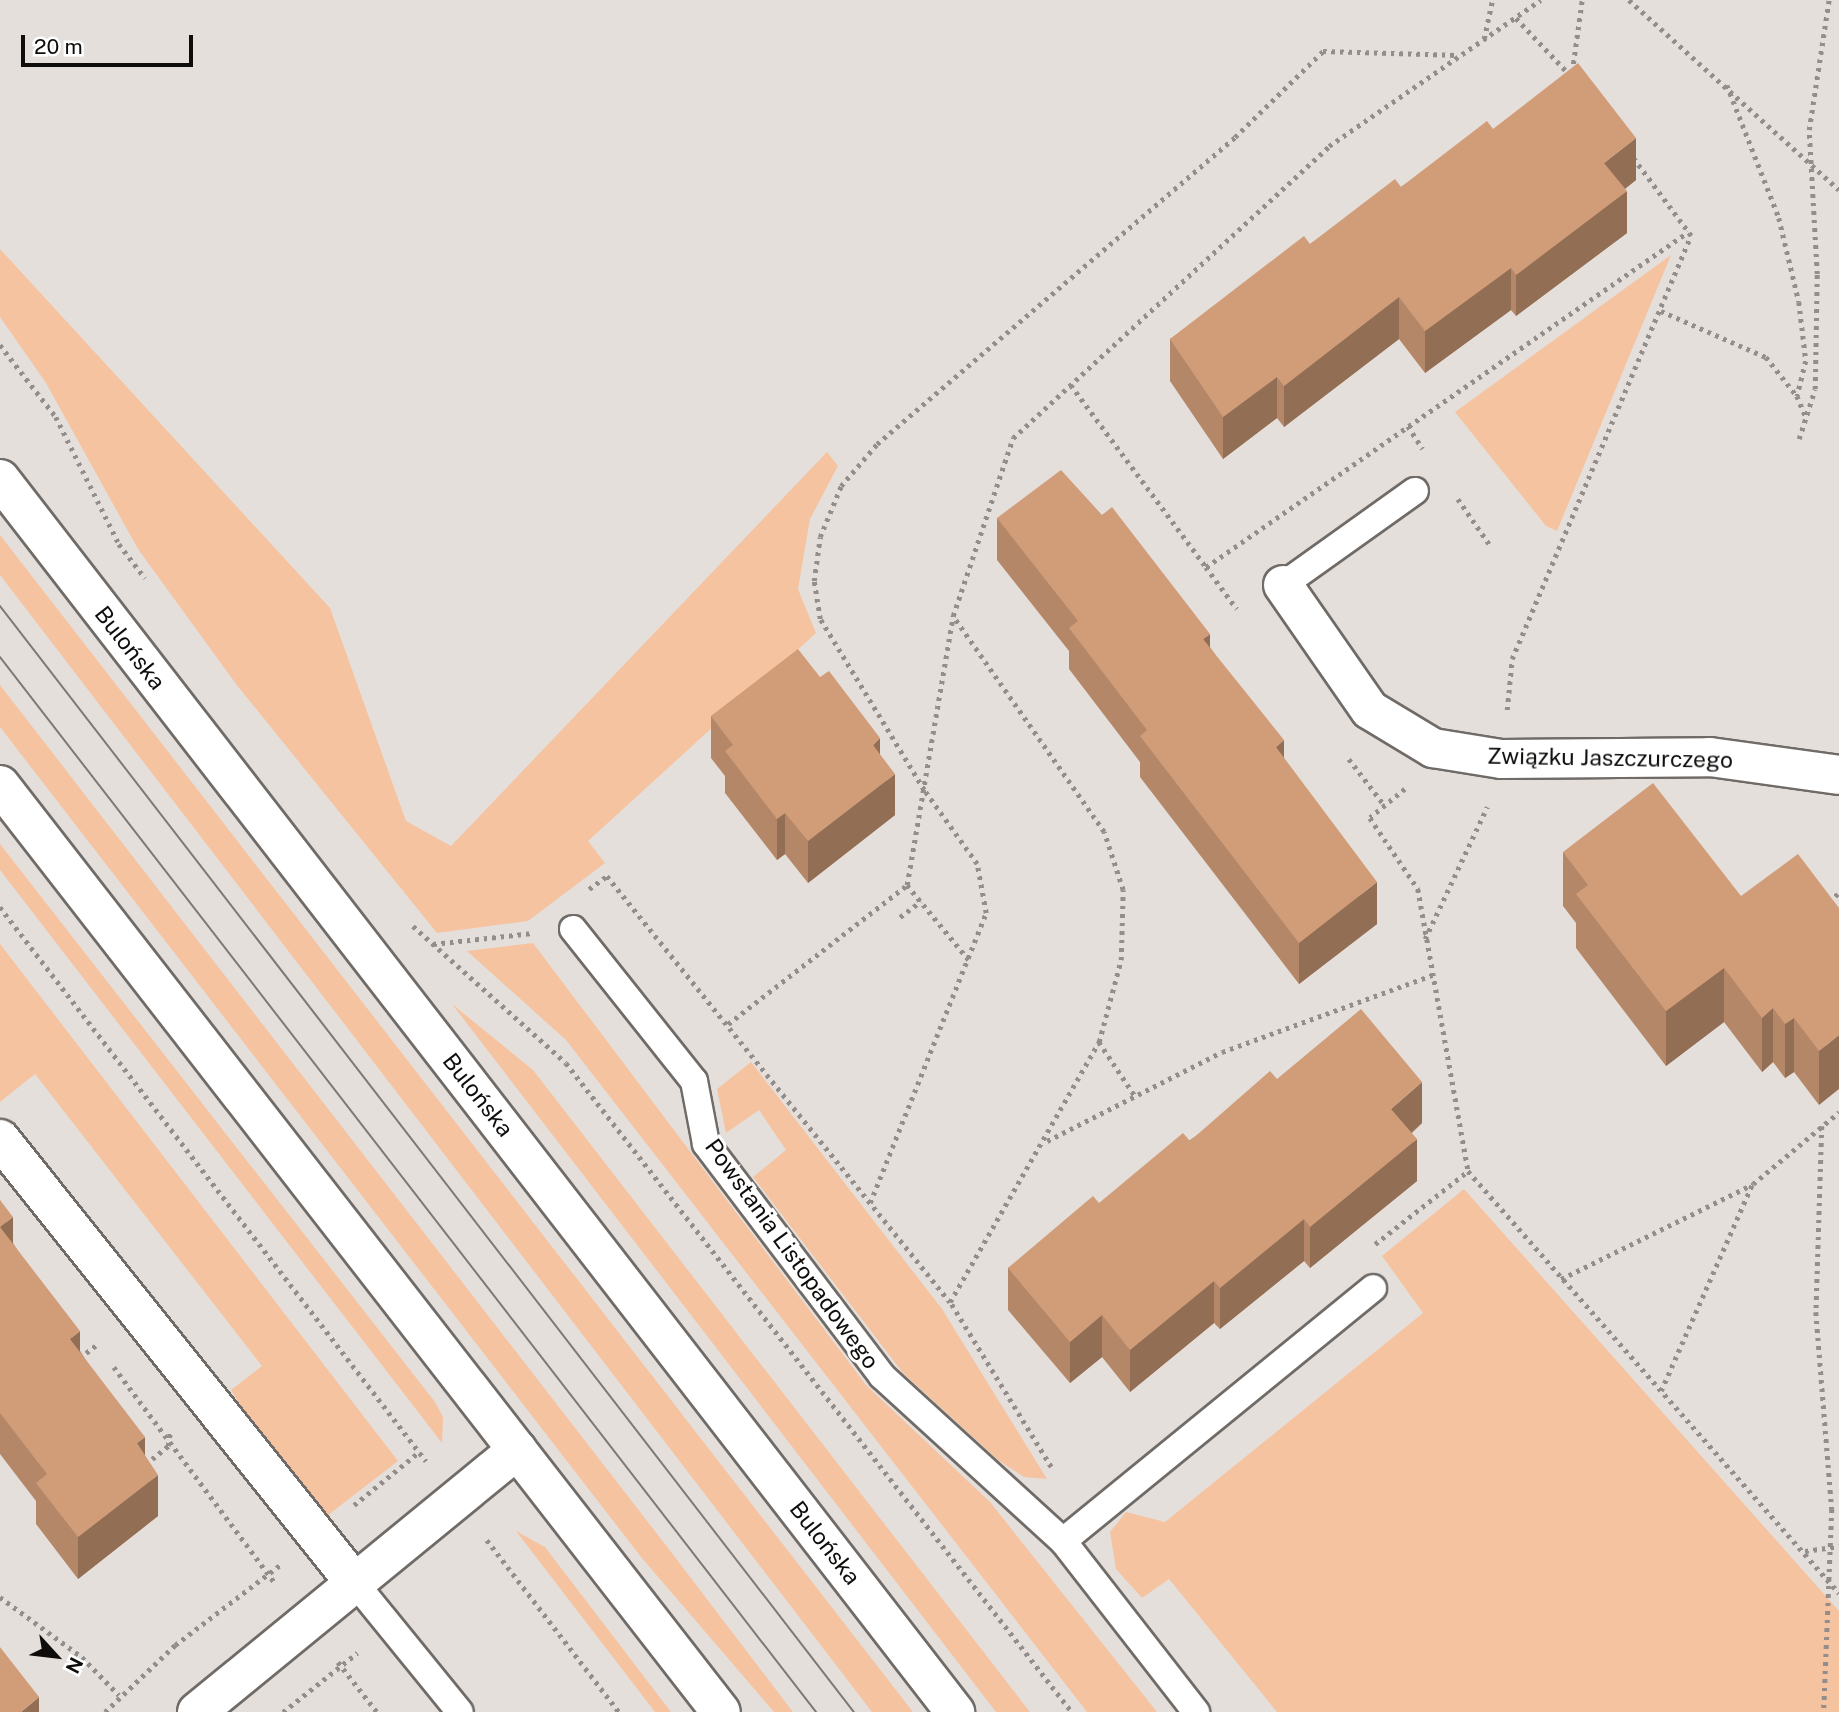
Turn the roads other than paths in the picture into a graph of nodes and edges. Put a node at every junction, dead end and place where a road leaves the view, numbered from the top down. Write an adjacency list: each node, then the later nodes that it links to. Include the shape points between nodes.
1 (0, 479): 15 (main road, Bulońska)
2 (1415, 491): 3 (lane, Związku Jaszczurczego)
3 (1283, 585): 4 (main road, Związku Jaszczurczego, via 1370,710 1433,748 1501,759 1710,757)
4 (1839, 775)
5 (0, 785): 9 (main road)
6 (573, 929): 10 (lane, Powstania Listopadowego, via 694,1081 706,1144 882,1376)
7 (0, 1139): 11 (main road)
8 (1373, 1288): 10 (lane)
9 (517, 1450): 11 (main road); 14 (main road)
10 (1063, 1541): 16 (lane, Powstania Listopadowego)
11 (355, 1583): 12 (main road); 13 (lane)
12 (197, 1712)
13 (460, 1712)
14 (721, 1712)
15 (955, 1712)
16 (1196, 1712)

